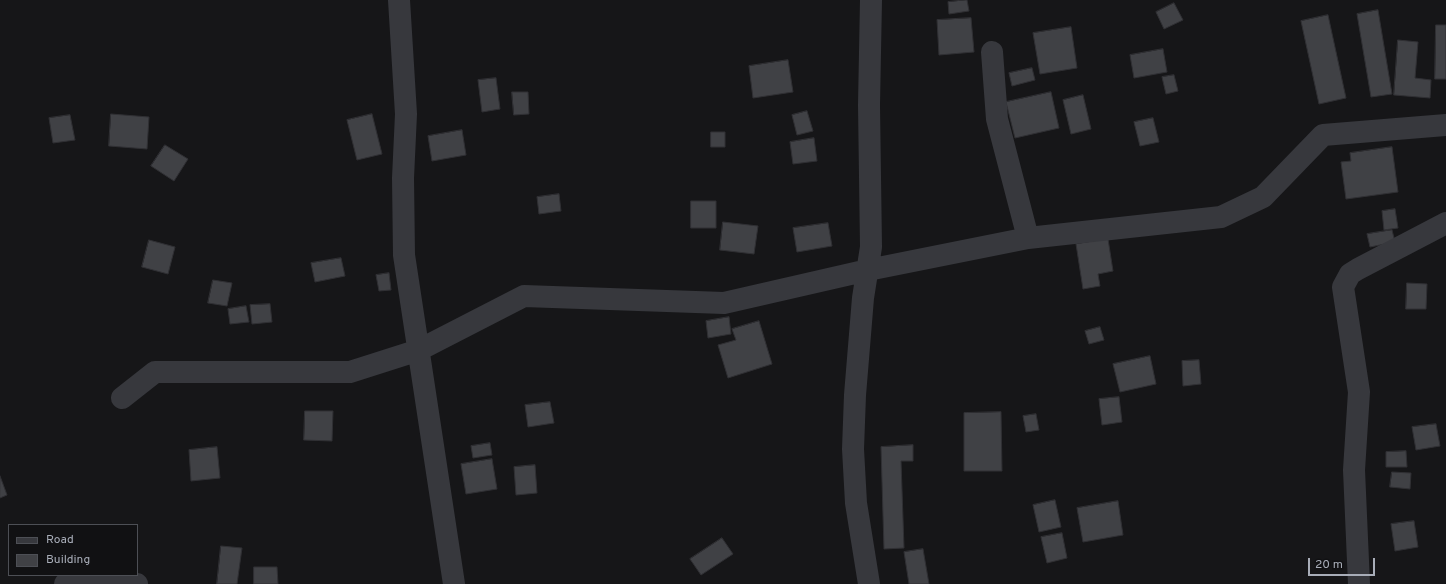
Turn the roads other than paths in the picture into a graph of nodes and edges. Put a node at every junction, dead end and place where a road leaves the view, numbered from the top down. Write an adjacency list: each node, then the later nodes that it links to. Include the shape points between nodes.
1 (399, 0): 8 (street, via 406,114 403,178 404,255)
2 (871, 0): 7 (street, via 869,106 872,223)
3 (992, 52): 6 (street, via 997,119)
4 (1446, 125): 6 (street, via 1323,135 1264,197 1220,217)
5 (1446, 223): 14 (street, via 1354,271 1346,279 1344,287 1359,392 1354,470)
6 (1028, 238): 7 (street)
7 (868, 270): 8 (street, via 724,304 524,296); 13 (street, via 862,298 854,395 853,449 856,503)
8 (419, 350): 9 (street, via 350,372 155,372); 12 (street)
9 (122, 398)
10 (65, 584): 11 (street, via 111,579)
11 (137, 584)
12 (454, 584)
13 (869, 584)
14 (1359, 584)

